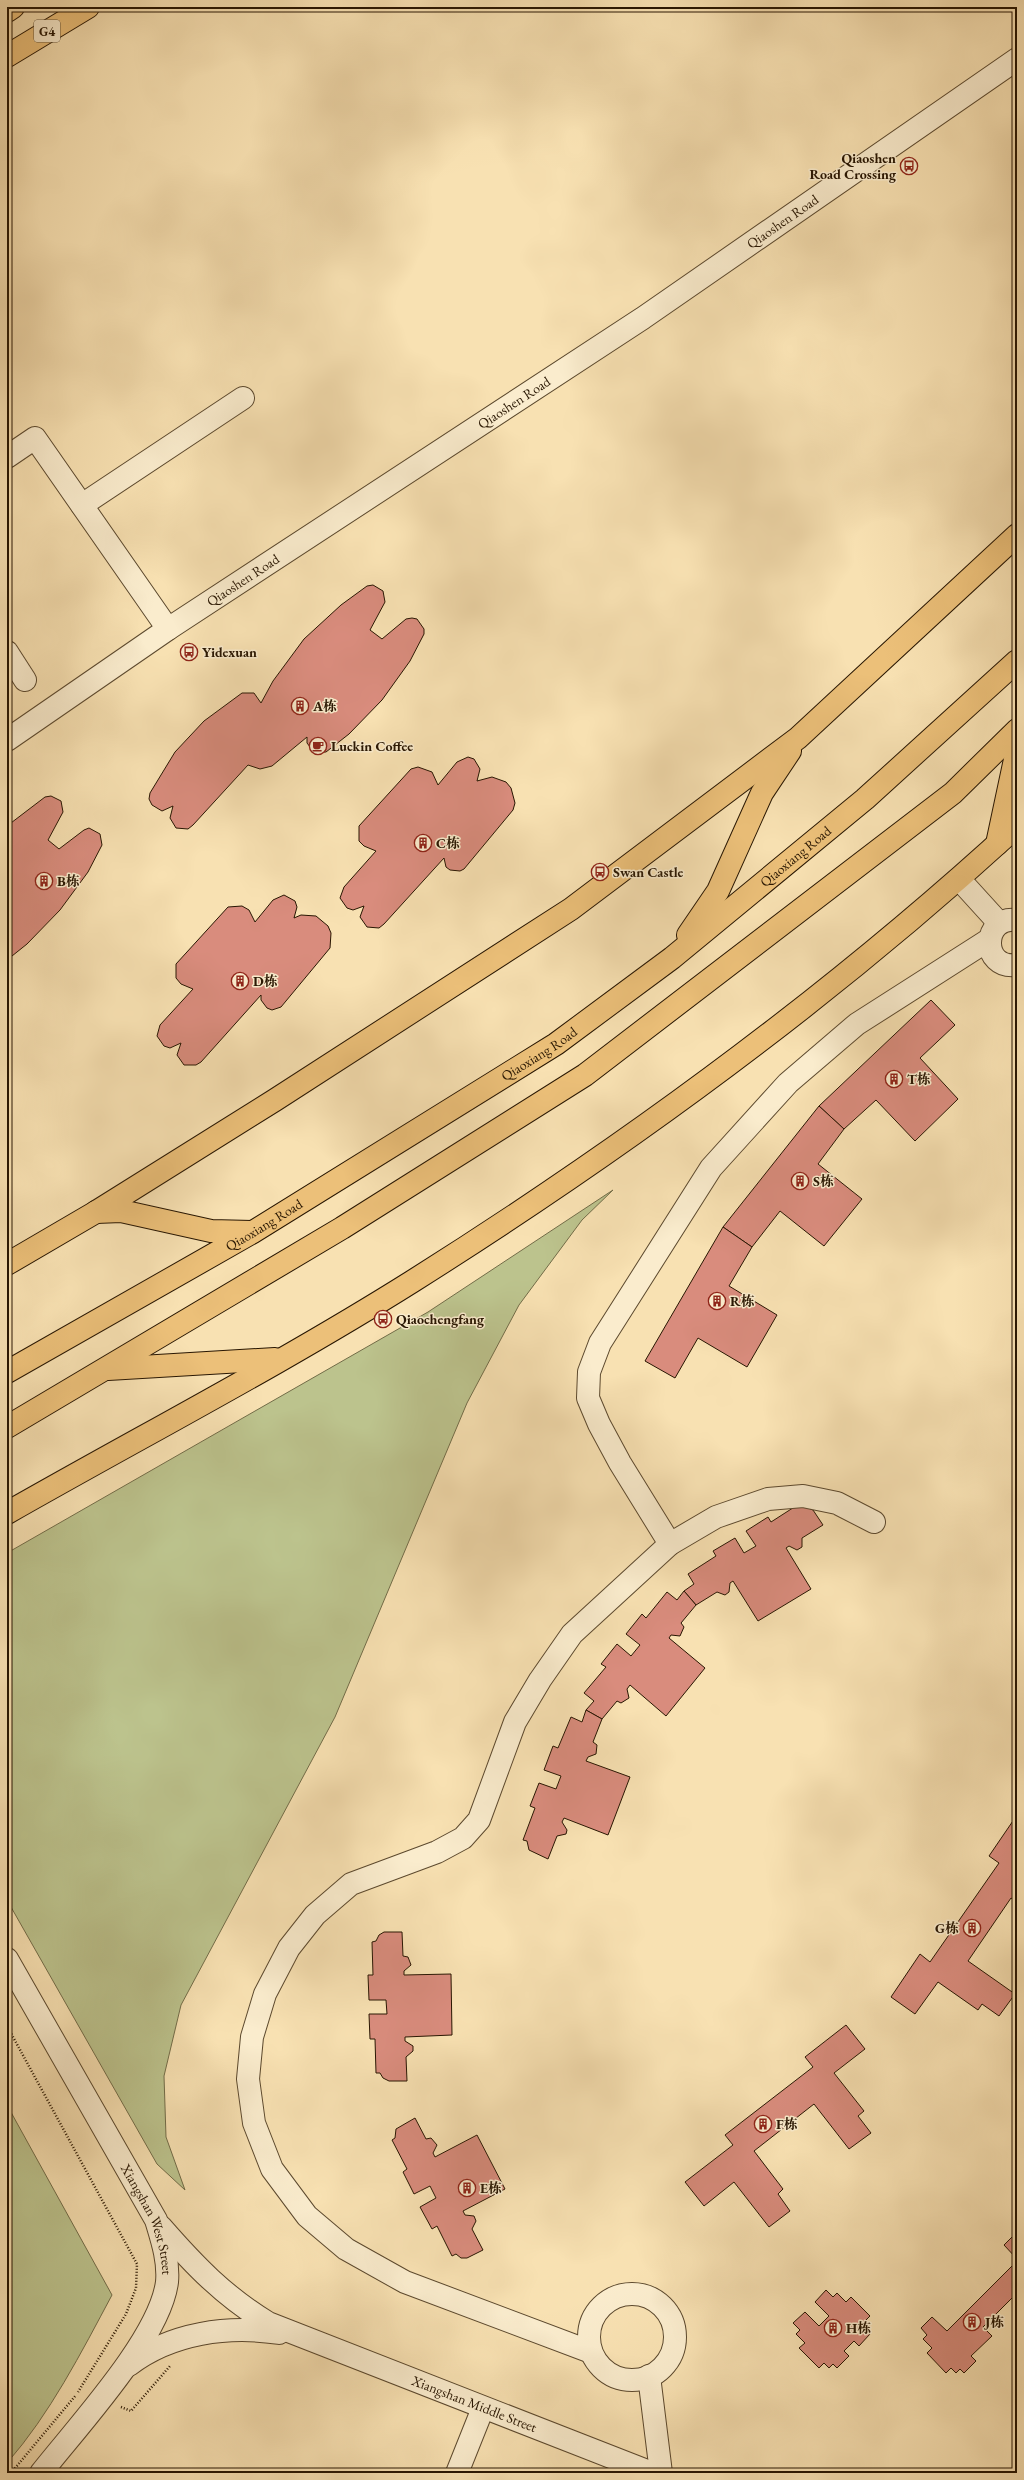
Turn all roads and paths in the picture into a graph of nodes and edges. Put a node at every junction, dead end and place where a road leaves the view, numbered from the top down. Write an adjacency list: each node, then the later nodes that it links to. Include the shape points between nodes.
1 (13, 7): 3 (main road)
2 (88, 7): 4 (main road, G4)
3 (7, 11)
4 (7, 56)
5 (1017, 58): 10 (street, Qiaoshen Road, via 643,318)
6 (243, 398): 8 (street)
7 (7, 457): 8 (street, via 36,438)
8 (82, 505): 10 (street)
9 (1017, 535): 15 (main road)
10 (168, 629): 16 (street, Qiaoshen Road)
11 (7, 652): 13 (street)
12 (1017, 661): 22 (main road, Qiaoxiang Road, via 865,799)
13 (25, 680)
14 (1017, 730): 28 (main road, via 953,792 585,1075 335,1232)
15 (798, 738): 22 (main road, via 762,792 718,891); 24 (main road, via 571,909)
16 (7, 740)
17 (1017, 750): 19 (main road)
18 (1017, 826): 19 (main road)
19 (997, 844): 20 (main road)
20 (959, 879): 21 (street); 27 (main road, via 808,1004 663,1114 535,1203 410,1283)
21 (1002, 927): 23 (street, via 990,947 997,960 1003,964); 33 (street, via 857,1024 788,1083 710,1168 600,1343 589,1372 588,1398 620,1463)
22 (672, 958): 25 (main road, Qiaoxiang Road, via 556,1044)
23 (1017, 965)
24 (96, 1212): 25 (main road, via 121,1211 211,1231); 26 (main road)
25 (253, 1232): 29 (main road, Qiaoxiang Road)
26 (7, 1264)
27 (280, 1358): 28 (main road); 31 (main road)
28 (105, 1369): 30 (main road)
29 (7, 1372)
30 (7, 1427)
31 (7, 1513)
32 (874, 1522): 33 (street, via 837,1503 803,1496 768,1499 716,1517)
33 (670, 1544): 38 (street, via 572,1634 540,1680 515,1722 480,1820 463,1838 437,1852 351,1884 315,1916 289,1948 264,1994 252,2037 248,2079 254,2122 272,2169 307,2216 346,2250 405,2282)
34 (7, 1959): 36 (street, Xiangshan West Street)
35 (7, 2026): 42 (path, via 137,2264 136,2288 126,2314)
36 (156, 2220): 37 (street, Xiangshan Middle Street, via 207,2278 228,2297 268,2323); 40 (street, Xiangshan West Street, via 166,2255 165,2293 153,2322)
37 (296, 2336): 40 (street, Xiangshan Middle Street, via 258,2330 197,2335 151,2352); 44 (street, Xiangshan Middle Street)
38 (591, 2352): 41 (street, via 600,2366 612,2375 626,2380); 41 (street, via 589,2331 594,2315 604,2303 619,2295 648,2296 666,2311 674,2332 674,2347 669,2358 660,2369)
39 (174, 2361): 43 (path, via 131,2411)
40 (122, 2370): 43 (street, Xiangshan West Street)
41 (649, 2376): 49 (street)
42 (78, 2392): 43 (path); 45 (path)
43 (99, 2400): 46 (street, Xiangshan West Street)
44 (484, 2408): 47 (street); 48 (street, Xiangshan Middle Street)
45 (11, 2473)
46 (41, 2473)
47 (457, 2473)
48 (652, 2473)
49 (661, 2473)

